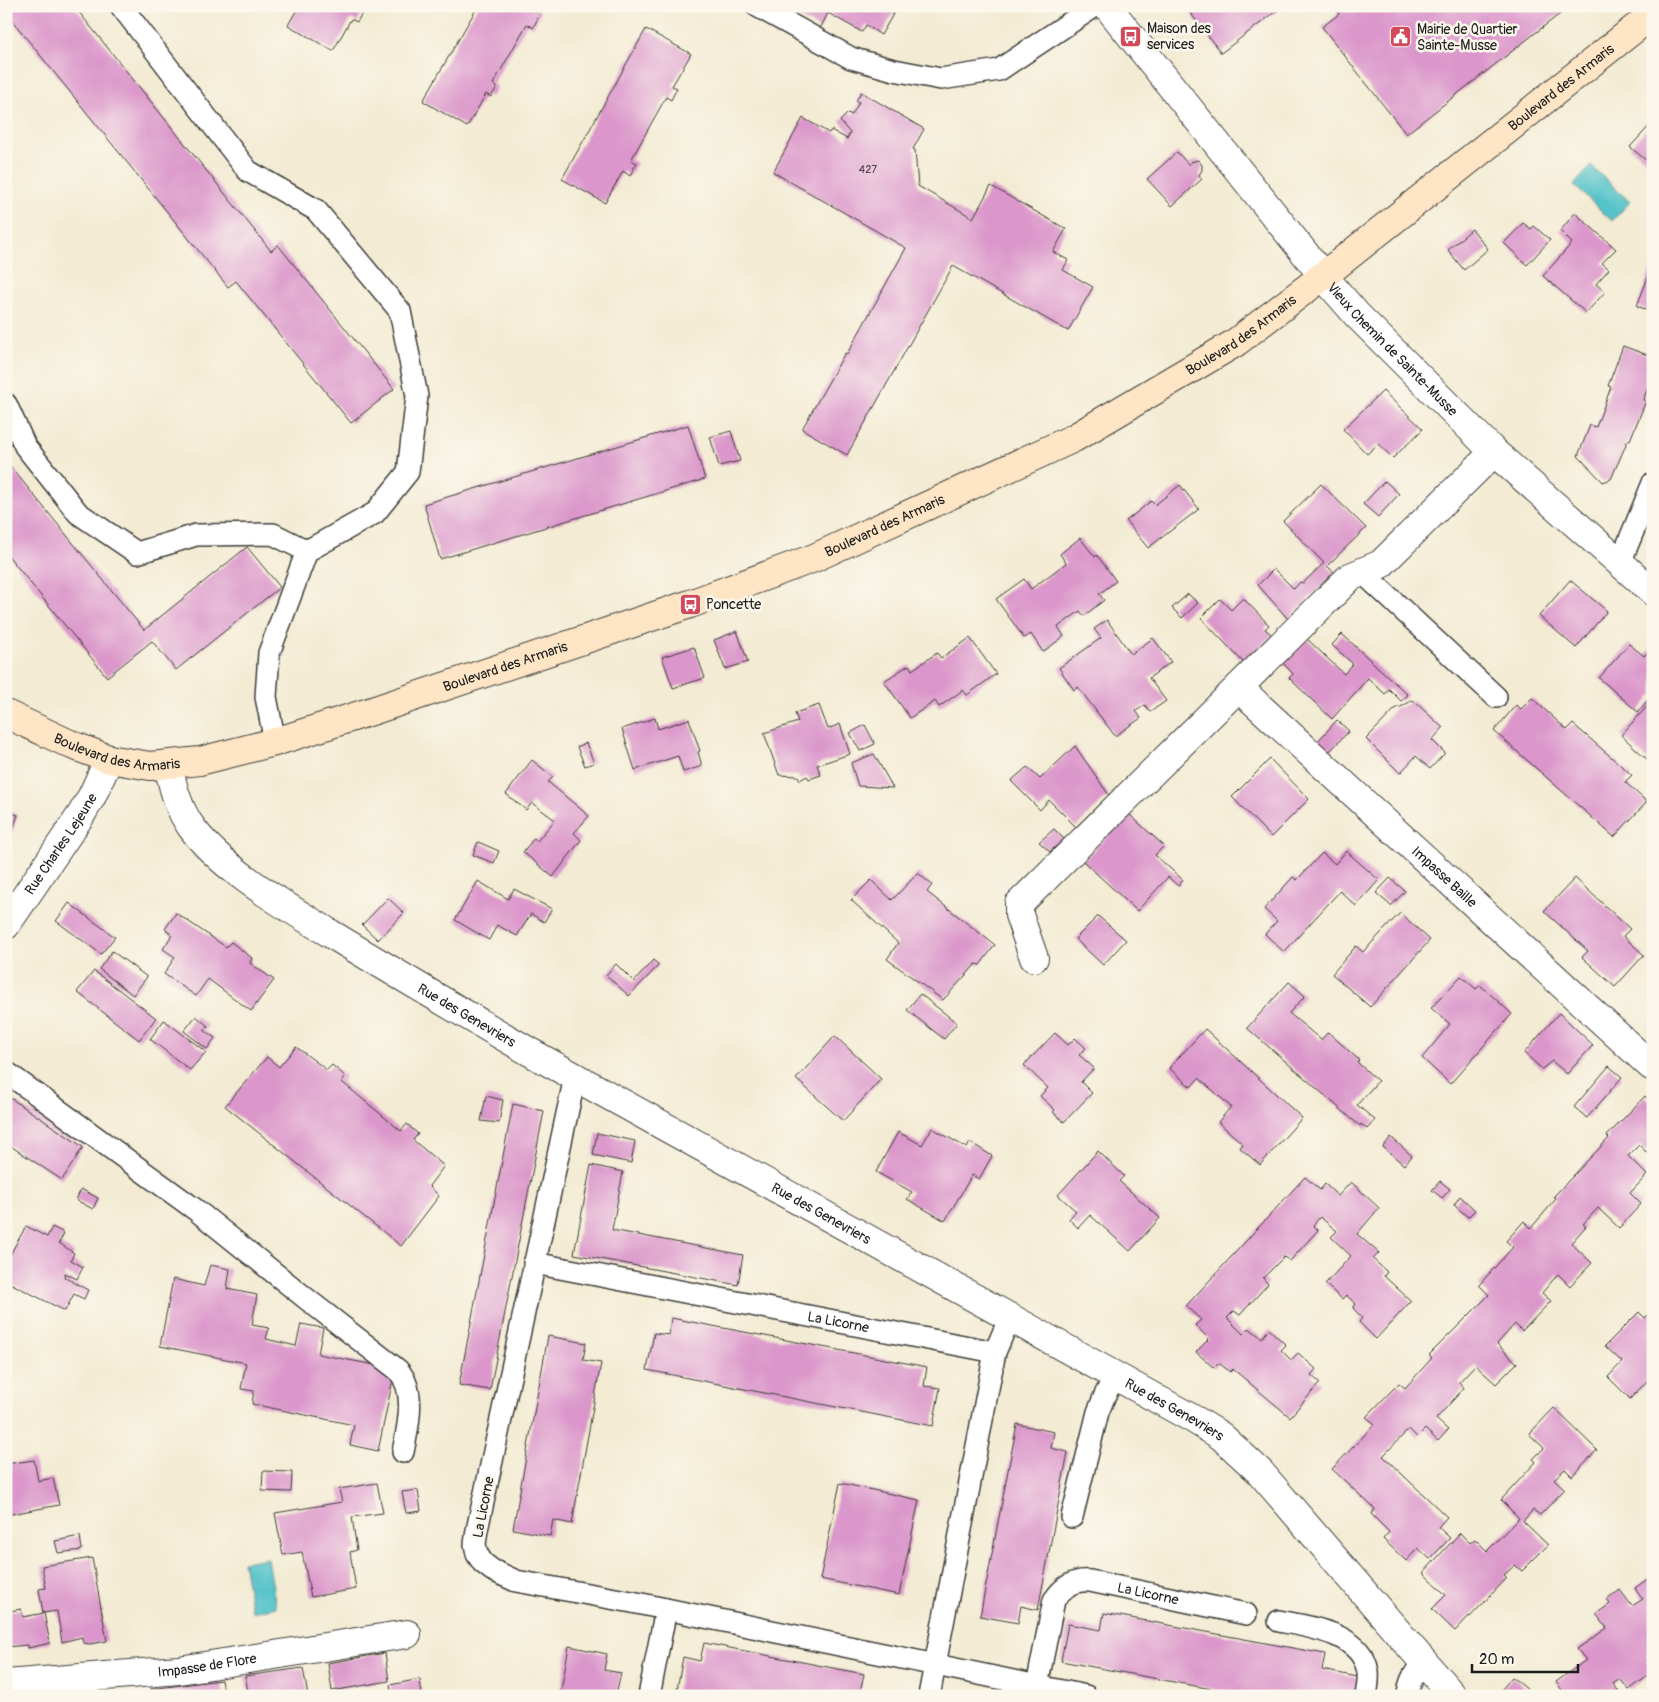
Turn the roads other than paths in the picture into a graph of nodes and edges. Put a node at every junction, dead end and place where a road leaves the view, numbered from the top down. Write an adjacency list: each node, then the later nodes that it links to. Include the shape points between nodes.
1 (121, 6): 10 (lane, via 248,172 316,210 400,311 417,396 408,472 375,513)
2 (757, 6): 3 (lane, via 851,58 941,79 999,70)
3 (1095, 6)
4 (1107, 6): 6 (street, Vieux Chemin de Sainte-Musse)
5 (1653, 14): 6 (main road, Boulevard des Armaris)
6 (1323, 276): 8 (street, Vieux Chemin de Sainte-Musse, via 1357,315); 17 (main road, Boulevard des Armaris, via 1235,343 1074,438 814,558 607,632)
7 (6, 404): 10 (lane, via 25,446 78,513 137,553 196,535 273,534)
8 (1494, 452): 11 (street, Vieux Chemin de Sainte-Musse); 12 (street, via 1381,564)
9 (1653, 483): 11 (lane)
10 (307, 550): 17 (lane, via 269,653 266,697)
11 (1620, 563): 13 (street, Vieux Chemin de Sainte-Musse)
12 (1362, 572): 14 (street, via 1350,577); 15 (lane)
13 (1653, 592)
14 (1239, 688): 21 (street, via 1019,904 1019,915); 22 (street, Impasse Baille)
15 (1496, 697)
16 (6, 714): 18 (main road, Boulevard des Armaris)
17 (276, 742): 19 (main road, Boulevard des Armaris)
18 (109, 759): 19 (main road, Boulevard des Armaris, via 150,766); 20 (street, Rue Charles Lejeune, via 81,815)
19 (168, 765): 24 (street, Rue des Genevriers, via 183,814 211,849 240,873 278,901 428,993)
20 (6, 925)
21 (1034, 958)
22 (1650, 1066)
23 (6, 1072): 29 (lane, via 196,1210 398,1370 408,1394 408,1424)
24 (575, 1077): 25 (lane, La Licorne); 26 (street, Rue des Genevriers)
25 (534, 1263): 27 (lane, La Licorne); 31 (lane, La Licorne, via 476,1530 477,1554 492,1570 516,1581)
26 (1012, 1319): 27 (lane); 28 (street, Rue des Genevriers)
27 (996, 1352): 36 (lane)
28 (1115, 1376): 30 (lane, via 1098,1412); 35 (street, Rue des Genevriers, via 1209,1428 1246,1458)
29 (403, 1452)
30 (1072, 1517)
31 (666, 1609): 36 (lane, La Licorne); 39 (lane)
32 (1246, 1614): 38 (lane, La Licorne, via 1090,1581 1074,1582 1059,1592 1054,1600)
33 (1279, 1621): 42 (lane, via 1319,1628 1352,1646 1359,1653 1368,1674)
34 (407, 1634): 37 (street, Impasse de Flore, via 179,1670)
35 (1425, 1662): 43 (lane, via 1416,1669); 44 (street, Rue des Genevriers)
36 (935, 1665): 38 (lane, La Licorne); 40 (lane)
37 (6, 1684)
38 (1037, 1686): 41 (lane, La Licorne)
39 (649, 1696)
40 (929, 1696)
41 (1086, 1696)
42 (1366, 1696)
43 (1408, 1696)
44 (1453, 1696)

